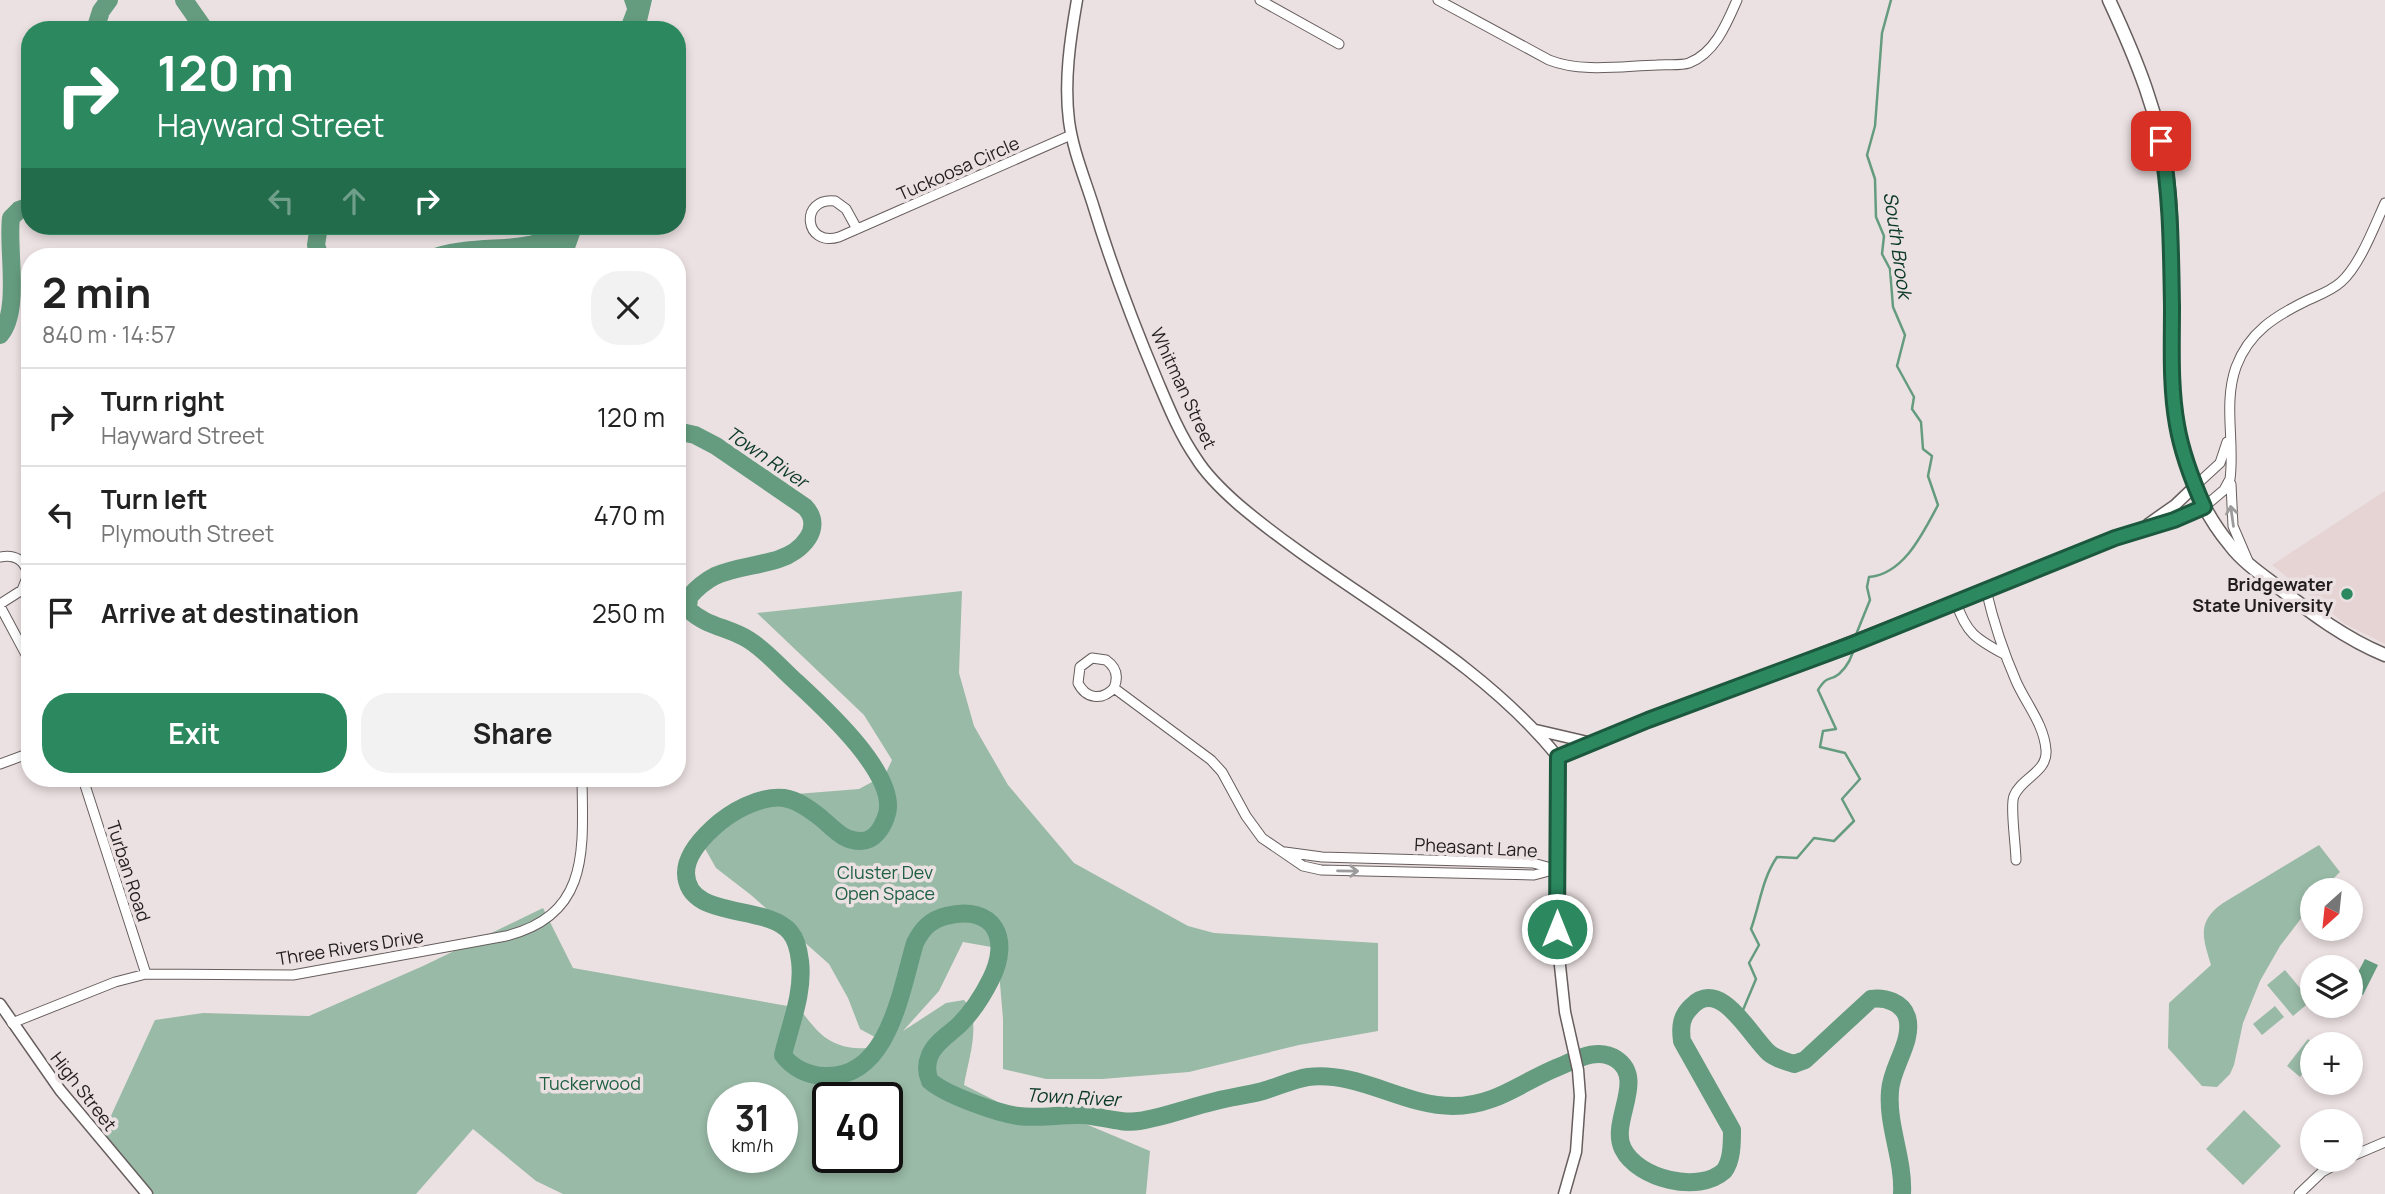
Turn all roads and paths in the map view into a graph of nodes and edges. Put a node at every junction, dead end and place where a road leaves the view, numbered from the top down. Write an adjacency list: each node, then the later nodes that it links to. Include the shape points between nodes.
1 (1077, 0): 7 (street, Whitman Street, via 1067,73)
2 (1260, 0): 6 (street)
3 (1438, 0): 4 (street, via 1549,60 1583,67 1688,63 1719,37)
4 (1737, 0)
5 (2109, 0): 12 (main road, via 2146,87 2165,162 2173,395 2179,437)
6 (1339, 44)
7 (1071, 135): 9 (street, Tuckoosa Circle); 26 (street, Whitman Street, via 1149,362 1187,445 1206,472 1251,515 1444,653)
8 (2385, 203): 10 (street, via 2342,281 2274,318 2249,342 2233,380)
9 (857, 229): 9 (street, Tuckoosa Circle, via 826,239 812,228 811,215 818,204 835,201 846,209)
10 (2229, 433): 11 (street); 12 (street, via 2220,463)
11 (2231, 462): 13 (street, via 2226,487); 17 (street, one-way to 11, via 2231,517)
12 (2194, 486): 13 (main road); 14 (street)
13 (2204, 507): 14 (street); 17 (main road)
14 (2140, 529): 18 (street)
15 (0, 557): 16 (street)
16 (21, 561)
17 (2250, 566): 24 (main road, via 2322,620)
18 (1986, 590): 20 (street); 23 (street)
19 (21, 591): 21 (street)
20 (1956, 601): 23 (street, via 1961,620 1975,639); 27 (street)
21 (0, 605): 22 (street)
22 (21, 645)
23 (2004, 654): 36 (street, via 2038,719 2047,752 2041,769 2013,797)
24 (2385, 655)
25 (1114, 688): 25 (street, via 1104,696 1088,695 1078,683 1080,667 1091,658 1106,660 1114,667); 33 (street, Pheasant Lane, via 1210,760 1258,833)
26 (1536, 730): 27 (street); 29 (street, Whitman Street)
27 (1592, 743): 29 (street)
28 (21, 756): 30 (street)
29 (1558, 757): 37 (street)
30 (0, 764)
31 (86, 787): 40 (street, Turban Road)
32 (582, 787): 40 (street, Three Rivers Drive, via 583,838 575,881 553,914 527,930 293,975)
33 (1285, 852): 34 (street, Pheasant Lane); 38 (street, Pheasant Lane, one-way to 38, via 1315,870)
34 (1406, 859): 35 (street, Pheasant Lane); 38 (street)
35 (1437, 860): 37 (street, Pheasant Lane, via 1533,863); 39 (street)
36 (2016, 860)
37 (1557, 869): 39 (street, Pheasant Lane, via 1534,875); 47 (street, via 1559,964 1578,1070 1578,1138)
38 (1406, 872): 39 (street, Pheasant Lane)
39 (1438, 873)
40 (146, 974): 42 (street, Three Rivers Drive)
41 (0, 1004): 42 (street, High Street)
42 (12, 1023): 46 (street, High Street, via 67,1099)
43 (2385, 1142): 44 (street)
44 (2363, 1151)
45 (2322, 1172): 48 (street)
46 (147, 1194)
47 (1564, 1194)
48 (2299, 1194)

